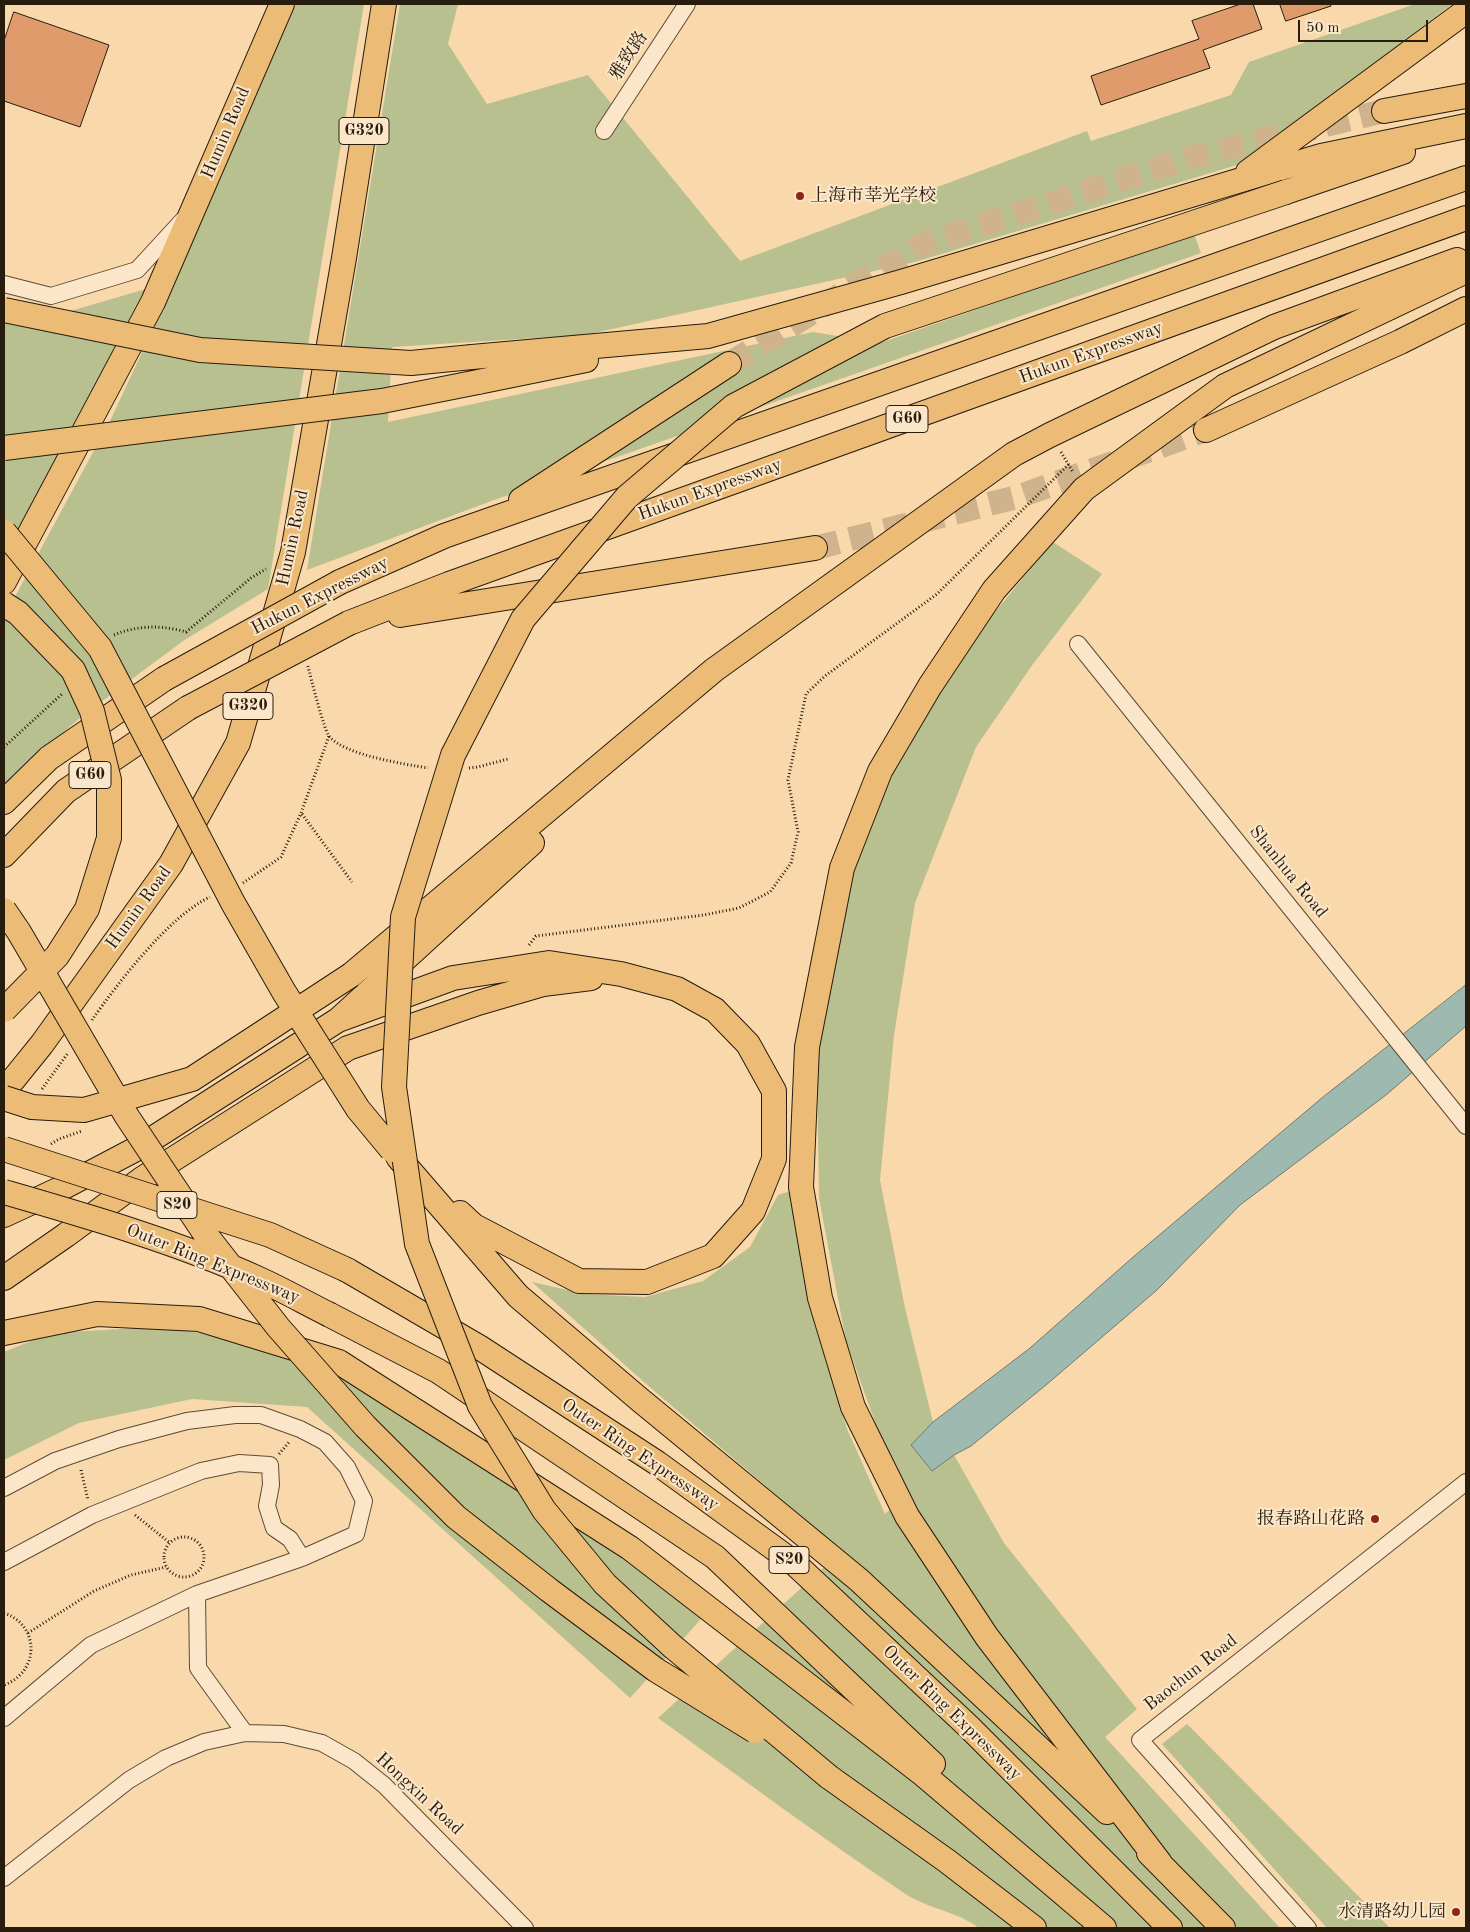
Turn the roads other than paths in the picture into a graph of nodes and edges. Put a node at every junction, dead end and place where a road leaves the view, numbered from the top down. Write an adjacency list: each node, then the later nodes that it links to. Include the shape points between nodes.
1 (282, 4): 12 (highway, Humin Road)
2 (384, 4): 37 (highway, Humin Road / G320, via 293,552 238,743 171,864 42,1044)
3 (687, 4): 9 (street, 雅致路)
4 (1466, 11): 11 (highway)
5 (1466, 96): 6 (highway)
6 (1384, 111)
7 (1466, 126): 11 (highway, via 1321,156)
8 (1466, 130): 53 (highway, bridge, via 885,326 734,406 627,498 523,619 453,756 403,917 394,1087 417,1244 480,1406 544,1510 605,1584 672,1646)
9 (604, 131)
10 (1466, 178): 23 (highway, Hukun Expressway / G60)
11 (1235, 182): 19 (highway)
12 (193, 209): 16 (street, via 137,270 50,296); 26 (highway, Humin Road, via 153,302)
13 (1466, 218): 28 (highway, Hukun Expressway / G60, via 449,584)
14 (1466, 257): 30 (highway, via 1274,327 1014,454)
15 (1466, 271): 54 (highway, via 1225,386 1084,489 994,590 930,686 880,771 842,868 807,1047 801,1187 820,1298 853,1407 906,1516 987,1637)
16 (4, 284)
17 (1466, 309): 21 (highway)
18 (4, 310): 19 (highway, bridge, via 200,350 411,363)
19 (708, 336): 22 (highway, bridge, via 382,401)
20 (729, 364): 23 (highway)
21 (1206, 430)
22 (4, 448)
23 (491, 520): 31 (highway, Hukun Expressway / G60, bridge, via 444,536 340,582 164,679 49,758)
24 (4, 532): 41 (highway, bridge, via 100,648 233,903 284,992 358,1109)
25 (815, 548): 28 (highway)
26 (4, 582)
27 (4, 604): 35 (highway, bridge, via 18,613 72,670 92,711 109,780 109,838 87,909 57,956)
28 (349, 623): 32 (highway, Hukun Expressway / G60, bridge, via 188,708 66,791)
29 (1078, 644): 39 (street, Shanhua Road)
30 (714, 670): 36 (highway); 38 (highway, bridge, via 351,975 192,1079 84,1110 32,1107)
31 (4, 802)
32 (4, 855)
33 (4, 910): 53 (highway, bridge, via 126,1114 206,1235 278,1327 365,1426 456,1517 549,1590 656,1670)
34 (620, 974): 36 (highway, via 549,963 453,978); 41 (highway, bridge, via 676,989 715,1010 748,1044 774,1091 774,1159 753,1211 713,1256 647,1282 579,1281 474,1226); 44 (highway, via 543,984 348,1048 142,1179)
35 (4, 1010)
36 (338, 1020): 43 (highway, bridge, via 138,1148)
37 (4, 1091)
38 (4, 1098)
39 (1466, 1126)
40 (4, 1149): 59 (highway, Outer Ring Expressway / S20, bridge, via 270,1235 347,1270 479,1347 657,1463 793,1562 968,1726)
41 (392, 1150): 54 (highway, bridge, via 518,1296 859,1580)
42 (4, 1192): 58 (highway, Outer Ring Expressway / S20, bridge, via 114,1224 258,1279 438,1371 715,1557)
43 (4, 1215)
44 (4, 1278)
45 (4, 1333): 58 (highway, bridge, via 97,1314 199,1319 339,1362 630,1548 924,1774)
46 (1466, 1482): 61 (street, Baochun Road, via 1140,1740)
47 (4, 1488): 48 (street, via 55,1461 119,1439 187,1421 261,1415 325,1442 347,1467 364,1501 356,1534)
48 (302, 1558): 49 (street, via 290,1539 274,1528 267,1506 270,1465 239,1463 202,1471 92,1515); 50 (street)
49 (4, 1562)
50 (197, 1594): 51 (street, via 91,1645); 52 (street, via 198,1668)
51 (4, 1718)
52 (245, 1733): 55 (street, Hongxin Road, via 204,1742 166,1758 129,1780); 56 (street, Hongxin Road, via 284,1734 322,1743 354,1761 416,1815)
53 (829, 1776): 57 (highway)
54 (1160, 1863): 60 (highway)
55 (4, 1878)
56 (525, 1928)
57 (1034, 1928)
58 (1104, 1928)
59 (1170, 1928)
60 (1223, 1928)
61 (1308, 1928)

